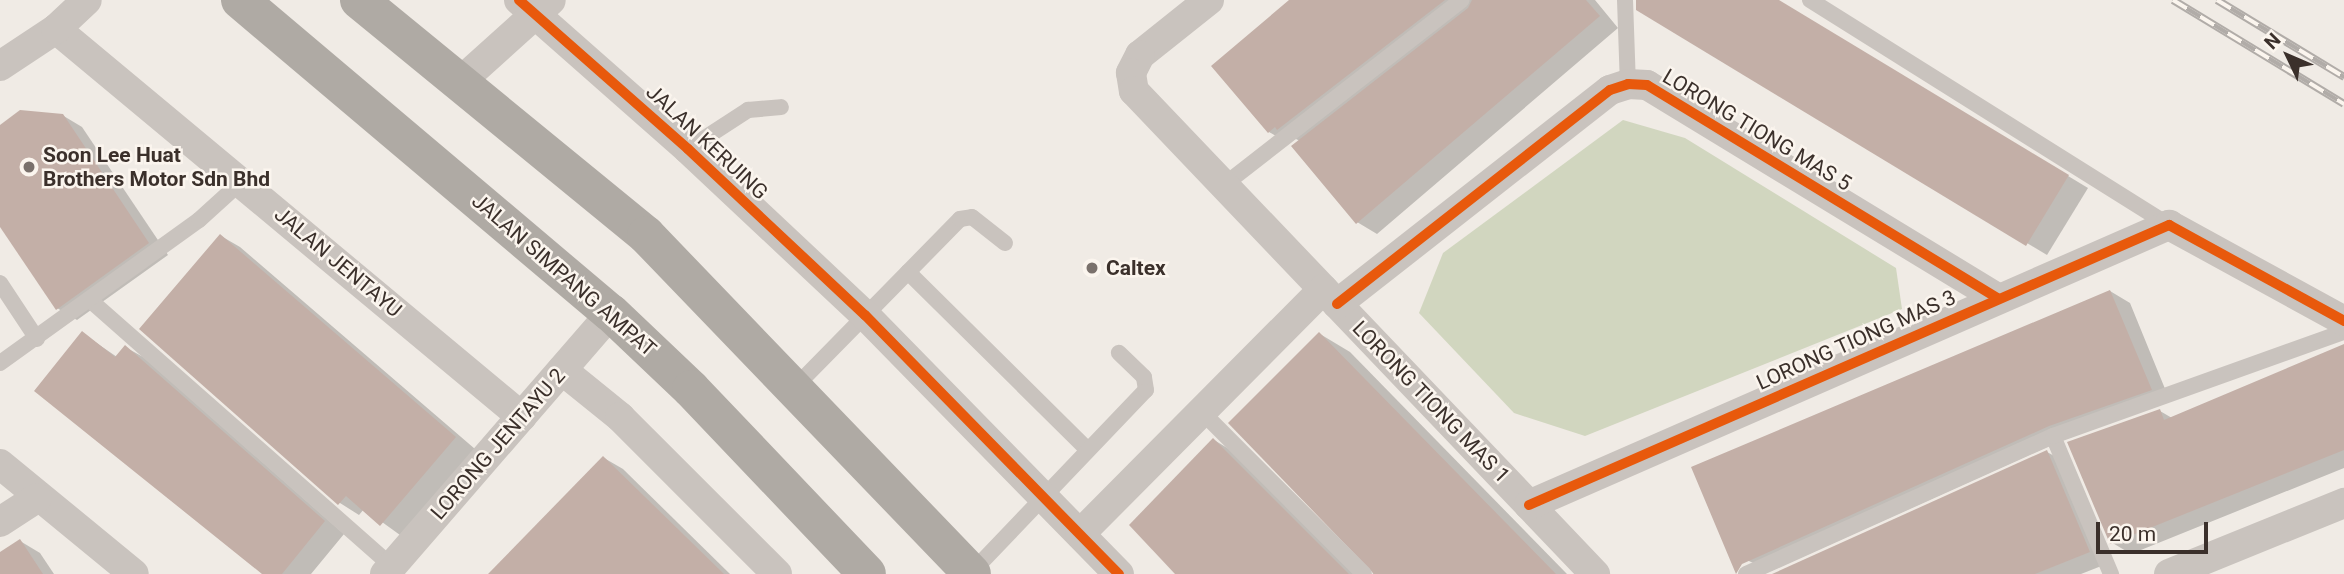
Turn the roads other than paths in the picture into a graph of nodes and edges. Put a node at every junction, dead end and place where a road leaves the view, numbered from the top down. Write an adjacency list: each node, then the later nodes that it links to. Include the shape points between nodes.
1 (87, 0): 9 (street)
2 (240, 0): 24 (highway, JALAN SIMPANG AMPAT)
3 (359, 0): 11 (highway)
4 (1209, 0): 16 (street, LORONG TIONG MAS 1, via 1140,55 1131,73 1135,90)
5 (1462, 0): 16 (lane)
6 (1625, 0): 12 (lane)
7 (1810, 0): 17 (lane)
8 (535, 4): 11 (street, JALAN KERUING); 14 (street, JALAN KERUING)
9 (56, 29): 10 (street); 15 (street, JALAN JENTAYU)
10 (0, 66)
11 (460, 82): 32 (highway, via 646,235)
12 (1628, 84): 21 (street, LORONG TIONG MAS 5, via 1610,89); 22 (street, LORONG TIONG MAS 5, via 1647,85)
13 (781, 107): 14 (lane, via 748,110)
14 (688, 149): 25 (street, JALAN KERUING)
15 (242, 181): 23 (lane, via 199,220); 34 (street, JALAN JENTAYU)
16 (1224, 185): 21 (street, LORONG TIONG MAS 1)
17 (2169, 225): 22 (street, LORONG TIONG MAS 3); 26 (street)
18 (1005, 243): 19 (lane, via 972,217 960,219)
19 (908, 272): 25 (lane); 36 (lane)
20 (0, 283): 28 (lane)
21 (1330, 296): 33 (street, LORONG TIONG MAS 5); 41 (street, LORONG TIONG MAS 1)
22 (1997, 298): 41 (street, LORONG TIONG MAS 3)
23 (91, 302): 28 (lane); 44 (lane)
24 (611, 313): 31 (street, LORONG JENTAYU 2); 48 (highway, JALAN SIMPANG AMPAT, via 691,388)
25 (865, 315): 32 (lane); 38 (street, JALAN KERUING)
26 (2344, 321)
27 (2344, 332): 35 (lane)
28 (37, 339): 30 (lane)
29 (1119, 353): 36 (lane, via 1144,377 1146,390)
30 (0, 363)
31 (562, 370): 34 (street, LORONG JENTAYU 2); 47 (street, via 620,417)
32 (794, 388): 45 (highway)
33 (1202, 412): 43 (street, LORONG TIONG MAS 5); 50 (lane)
34 (522, 417): 44 (street, LORONG JENTAYU 2)
35 (2053, 436): 52 (lane); 53 (lane)
36 (1087, 449): 38 (lane)
37 (0, 464): 39 (street)
38 (1040, 497): 43 (street, JALAN KERUING); 45 (lane)
39 (37, 498): 42 (street); 46 (street)
40 (2344, 503): 54 (street)
41 (1529, 505): 51 (street, LORONG TIONG MAS 1)
42 (0, 522)
43 (1080, 534): 49 (street, JALAN KERUING)
44 (392, 571)
45 (972, 573)
46 (134, 574)
47 (777, 574)
48 (867, 574)
49 (1119, 574)
50 (1364, 574)
51 (1595, 574)
52 (1746, 574)
53 (2111, 574)
54 (2169, 574)

